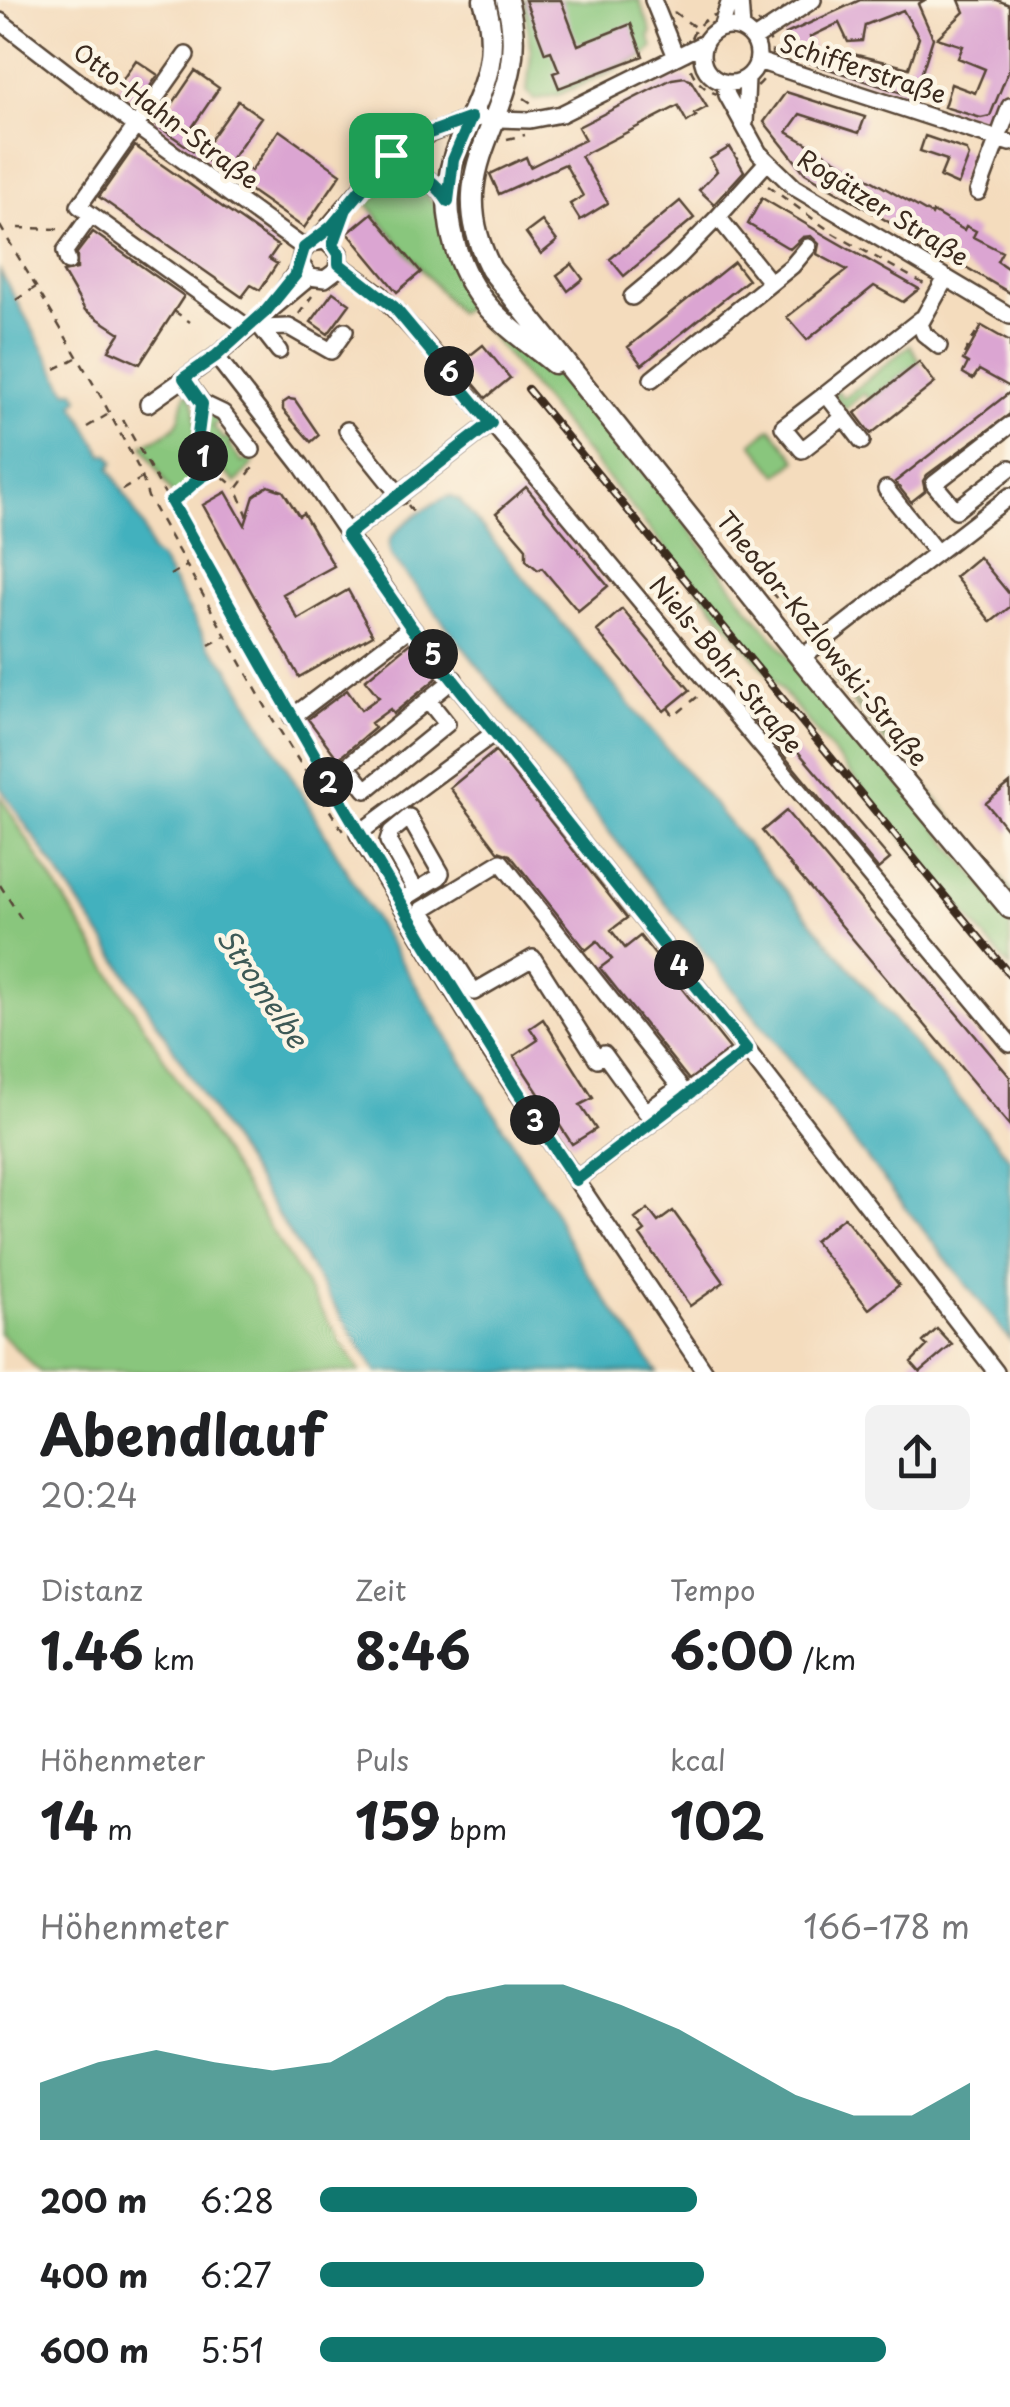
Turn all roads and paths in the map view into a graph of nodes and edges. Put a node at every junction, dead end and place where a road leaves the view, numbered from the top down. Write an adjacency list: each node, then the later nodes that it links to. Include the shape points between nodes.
1 (484, 0): 14 (main road, Theodor-Kozlowski-Straße, via 490,58)
2 (508, 0): 15 (main road, Theodor-Kozlowski-Straße, via 512,64)
3 (813, 0): 5 (street)
4 (662, 1): 7 (street); 7 (path)
5 (740, 19): 7 (street); 7 (path, via 711,17); 9 (street); 9 (path, via 772,46)
6 (0, 21): 16 (street, Otto-Hahn-Straße)
7 (694, 51): 10 (street, via 712,76); 10 (path, via 693,75 700,84 716,94); 15 (street, via 561,114)
8 (186, 56): 16 (street)
9 (764, 63): 10 (street); 10 (path, via 764,80); 17 (street, Schifferstraße)
10 (742, 89): 18 (street, Rogätzer Straße, via 745,127)
11 (522, 94): 12 (path)
12 (523, 101)
13 (1010, 106): 17 (street)
14 (471, 118): 15 (street); 19 (street, via 409,142); 21 (main road, Theodor-Kozlowski-Straße, via 453,160)
15 (496, 118): 53 (main road, Theodor-Kozlowski-Straße, via 472,178 480,246 503,287)
16 (137, 127): 22 (street, via 79,206); 28 (street, Otto-Hahn-Straße)
17 (1003, 141): 20 (street)
18 (768, 162): 23 (street); 31 (street, Rogätzer Straße, via 804,194)
19 (376, 170): 21 (street, via 423,174); 28 (street)
20 (978, 192)
21 (448, 201): 53 (main road, Theodor-Kozlowski-Straße, via 454,241 481,298)
22 (90, 214): 26 (street); 40 (street)
23 (718, 217): 32 (street); 34 (street)
24 (0, 226): 33 (path)
25 (18, 228): 26 (path)
26 (80, 230): 29 (street, via 64,251)
27 (808, 247): 32 (street)
28 (313, 260): 30 (street, via 322,279); 30 (street, via 339,254); 40 (street); 42 (path, via 310,300)
29 (68, 262)
30 (336, 269): 59 (street, Niels-Bohr-Straße, via 374,288)
31 (946, 278): 37 (street, Rogätzer Straße); 38 (street)
32 (771, 283): 51 (street)
33 (36, 288): 35 (path); 48 (path)
34 (632, 297)
35 (16, 300)
36 (174, 311): 39 (path)
37 (1010, 316)
38 (921, 319): 44 (street, via 923,332); 52 (street)
39 (190, 322)
40 (257, 322): 42 (street); 45 (street); 47 (street)
41 (980, 325): 46 (path)
42 (289, 327): 43 (street, via 331,351)
43 (344, 331)
44 (938, 346)
45 (279, 351)
46 (964, 354)
47 (216, 356): 50 (street); 75 (street)
48 (78, 357): 49 (path); 56 (path)
49 (55, 369)
50 (184, 378): 54 (street); 55 (street)
51 (652, 379)
52 (826, 394): 57 (street); 57 (street, via 784,427 802,450)
53 (596, 401): 82 (main road, Theodor-Kozlowski-Straße)
54 (148, 404)
55 (202, 404): 64 (street, via 223,413); 65 (path, via 197,442)
56 (108, 414): 61 (path); 67 (path)
57 (844, 417): 63 (street)
58 (122, 420): 73 (path)
59 (491, 423): 71 (street); 84 (street, Niels-Bohr-Straße)
60 (1010, 425): 66 (street, via 934,484 956,510)
61 (87, 427)
62 (348, 430): 71 (street)
63 (862, 440)
64 (256, 455): 68 (path)
65 (216, 470): 68 (path); 73 (path)
66 (1009, 471)
67 (142, 478): 70 (path); 77 (path)
68 (236, 489): 74 (path)
69 (886, 489): 76 (street)
70 (122, 490)
71 (400, 496): 75 (street)
72 (1010, 496): 76 (street)
73 (171, 501): 87 (path)
74 (248, 517)
75 (347, 535): 79 (street)
76 (937, 553): 82 (street)
77 (185, 567): 78 (path); 80 (path)
78 (170, 575)
79 (411, 627): 83 (street); 87 (street)
80 (227, 635): 81 (path); 89 (path, via 272,718)
81 (209, 644)
82 (802, 658): 93 (main road, Theodor-Kozlowski-Straße)
83 (454, 680): 85 (street); 88 (street)
84 (710, 686): 86 (path, via 674,716); 96 (street, Niels-Bohr-Straße)
85 (428, 700): 85 (street, via 347,766 366,790 447,724)
86 (668, 708)
87 (292, 716): 89 (path)
88 (494, 732): 89 (street); 97 (street)
89 (352, 838): 92 (street)
90 (0, 886): 95 (path)
91 (416, 891): 92 (street)
92 (400, 901): 98 (street)
93 (1010, 908)
94 (422, 910): 94 (street, via 502,862 680,1086 646,1112 604,1054 596,1058 532,958 474,992)
95 (24, 923)
96 (1010, 1044)
97 (747, 1050): 98 (street); 100 (street)
98 (576, 1180): 99 (street)
99 (705, 1372)
100 (996, 1372)

